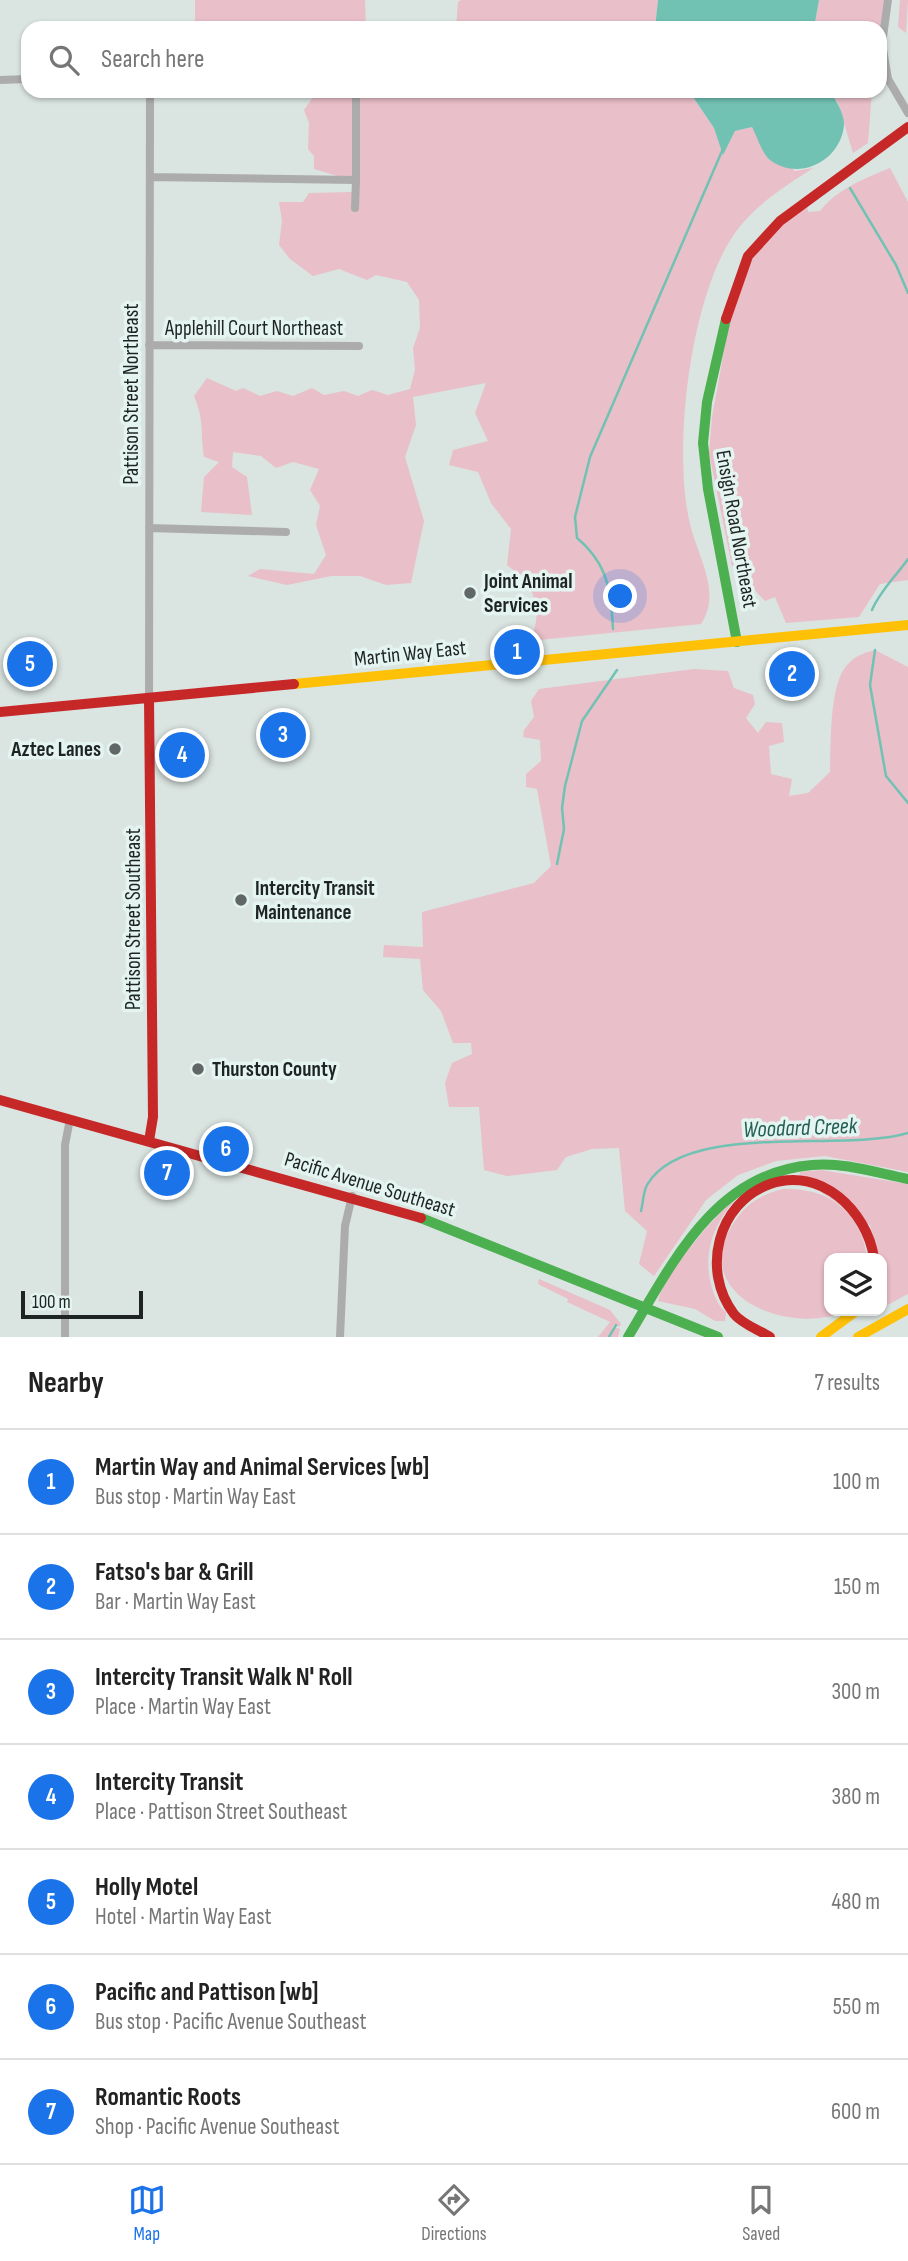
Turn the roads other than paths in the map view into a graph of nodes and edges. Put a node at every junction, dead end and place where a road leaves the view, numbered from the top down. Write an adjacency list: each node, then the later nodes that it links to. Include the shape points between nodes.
1 (888, 0): 2 (street)
2 (885, 21)
3 (887, 73): 8 (street)
4 (0, 79): 5 (street)
5 (21, 79)
6 (150, 98): 10 (street, Pattison Street Northeast)
7 (356, 98): 11 (street)
8 (908, 113)
9 (908, 127): 18 (main road, Ensign Road Northeast, via 780,221 748,256 727,314 707,402 703,443)
10 (149, 177): 11 (street); 13 (street, Pattison Street Northeast)
11 (356, 180): 12 (street)
12 (355, 208)
13 (149, 345): 14 (street, Applehill Court Northeast); 15 (street, Pattison Street Northeast)
14 (359, 346)
15 (149, 528): 16 (street); 19 (street, Pattison Street Northeast)
16 (286, 532)
17 (908, 625): 18 (main road, Martin Way East)
18 (737, 642): 19 (main road, Martin Way East)
19 (149, 698): 20 (main road, Martin Way East); 23 (main road, Pattison Street Southeast, via 153,1117)
20 (0, 712)
21 (0, 1100): 22 (main road, Pacific Avenue Southeast)
22 (70, 1119): 23 (main road, Pacific Avenue Southeast); 30 (street, via 65,1145)
23 (149, 1141): 25 (main road, Pacific Avenue Southeast)
24 (908, 1179): 28 (main road, via 813,1165 751,1180 723,1198 700,1221)
25 (352, 1196): 28 (main road, Pacific Avenue Southeast, via 469,1235); 31 (street, via 345,1226)
26 (873, 1253): 34 (main road, via 859,1216 841,1197 824,1188 787,1182 747,1197 721,1228 714,1271 733,1313)
27 (908, 1308): 36 (main road)
28 (646, 1309): 32 (main road); 33 (main road, Pacific Avenue Southeast)
29 (850, 1316): 35 (main road)
30 (65, 1337)
31 (340, 1337)
32 (628, 1337)
33 (718, 1337)
34 (770, 1337)
35 (821, 1337)
36 (858, 1337)

